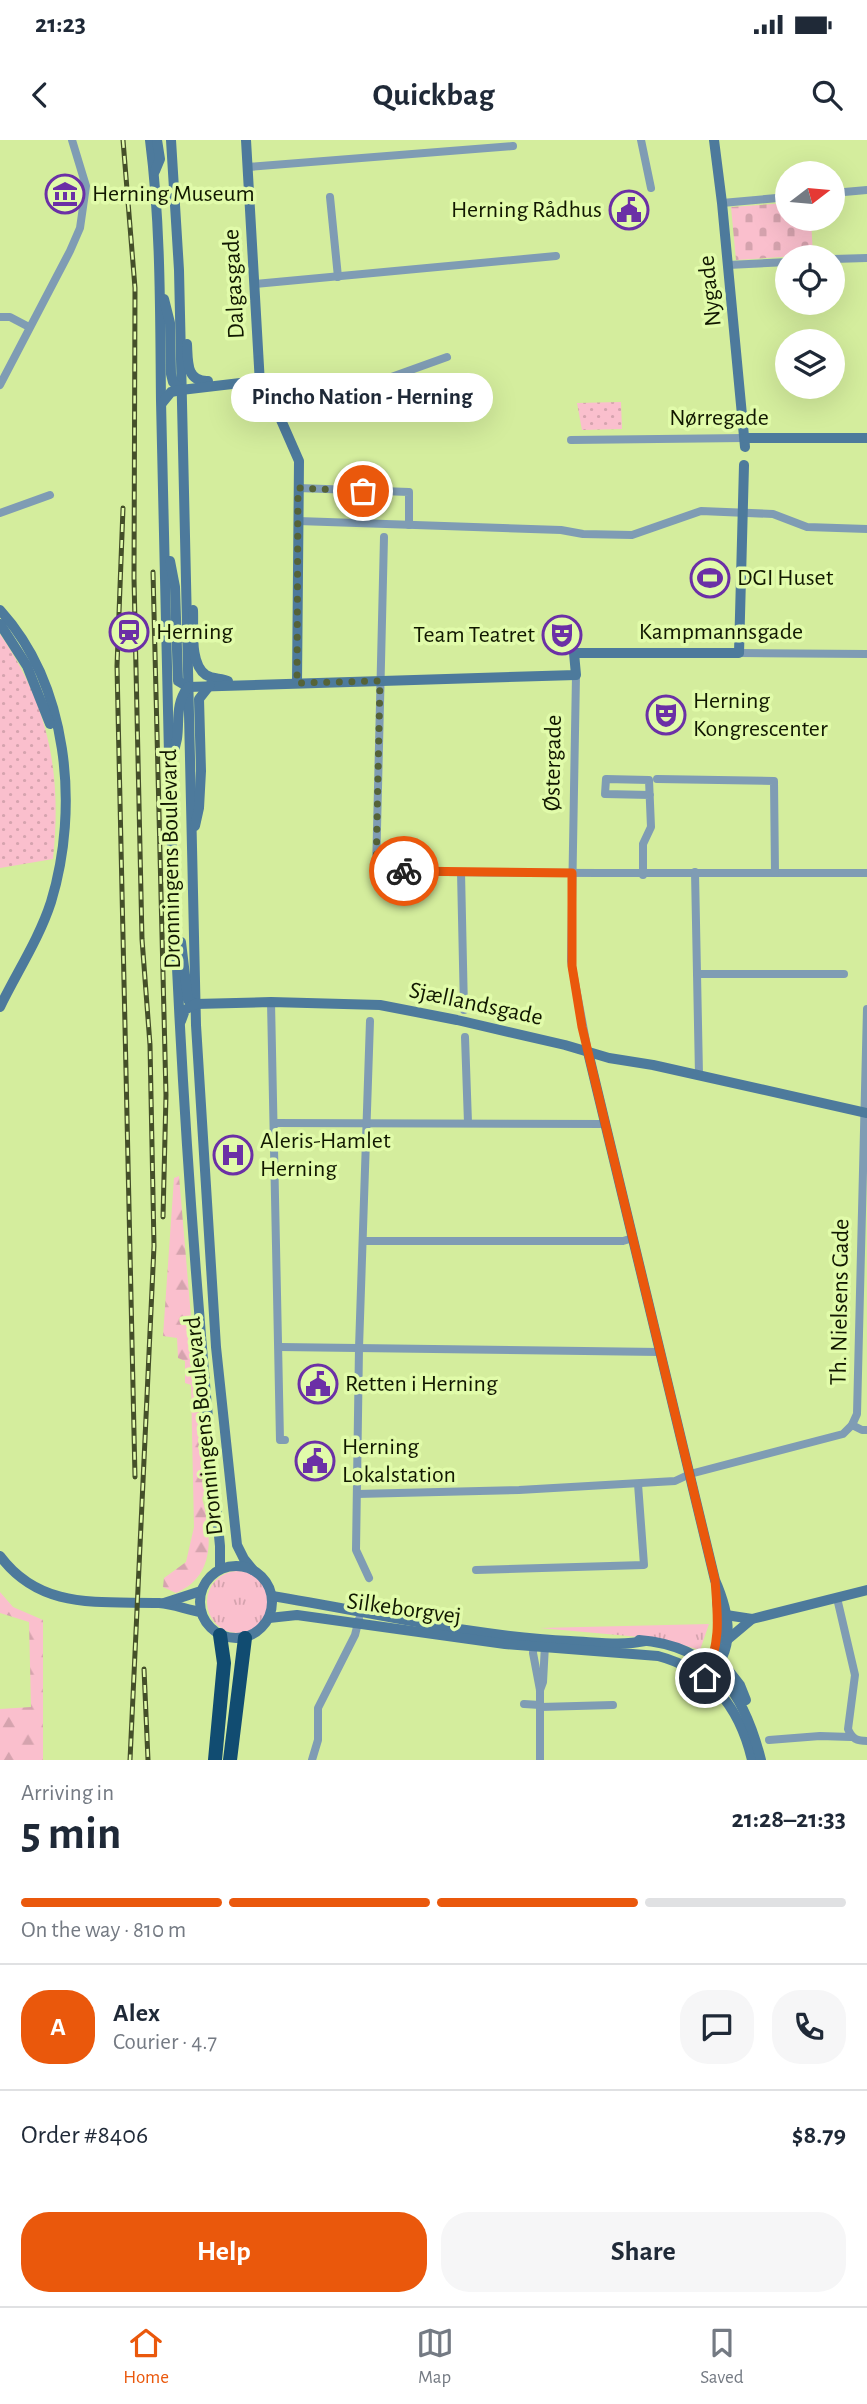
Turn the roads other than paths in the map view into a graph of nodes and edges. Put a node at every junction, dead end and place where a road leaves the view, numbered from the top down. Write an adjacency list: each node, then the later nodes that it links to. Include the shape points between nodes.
1 (72, 140): 27 (street, via 85,177 84,214 75,241)
2 (150, 140): 10 (main road, Dronningens Boulevard)
3 (157, 140): 10 (main road, via 160,159)
4 (171, 140): 25 (main road, Dronningens Boulevard)
5 (246, 140): 9 (main road, Dalgasgade)
6 (641, 140): 11 (street)
7 (714, 140): 16 (main road, Nygade)
8 (513, 146): 9 (street)
9 (248, 167): 24 (main road, Dalgasgade)
10 (154, 174): 22 (main road, Dronningens Boulevard)
11 (652, 188)
12 (867, 190): 13 (street)
13 (845, 192)
14 (330, 197): 23 (street)
15 (775, 198): 16 (street)
16 (722, 203): 21 (main road, Nygade)
17 (556, 256): 23 (street)
18 (845, 258): 19 (street)
19 (867, 258)
20 (775, 263): 21 (street)
21 (728, 265): 37 (main road, Nygade)
22 (158, 275): 32 (main road, via 170,323 171,374); 33 (main road, Dronningens Boulevard)
23 (338, 277): 24 (street)
24 (255, 284): 30 (main road, Dalgasgade)
25 (179, 290): 29 (main road, via 186,307 193,378); 32 (main road, Dronningens Boulevard)
26 (0, 317): 27 (street)
27 (29, 327): 31 (street)
28 (447, 357): 34 (street)
29 (228, 384): 30 (main road); 32 (main road)
30 (260, 384): 34 (main road)
31 (0, 385)
32 (181, 390): 33 (main road, via 171,392); 48 (main road, Dronningens Boulevard)
33 (162, 402): 46 (main road, Dronningens Boulevard)
34 (280, 417): 39 (main road, via 299,461)
35 (867, 438): 37 (main road, Nørregade)
36 (571, 440): 37 (street, Nørregade)
37 (745, 443)
38 (744, 465): 41 (main road)
39 (298, 488): 43 (main road); 44 (street, via 409,492)
40 (50, 495): 42 (street)
41 (743, 512): 44 (street, via 701,511 632,535); 45 (street, via 773,514 807,527); 52 (main road)
42 (0, 513)
43 (298, 521): 44 (street); 56 (main road)
44 (409, 525)
45 (867, 529)
46 (165, 534): 59 (main road, via 175,587 178,681); 60 (main road, Dronningens Boulevard)
47 (384, 537): 55 (street)
48 (185, 572): 57 (main road, via 192,592 198,666 210,677); 59 (main road, Dronningens Boulevard)
49 (0, 610): 61 (main road, via 43,681 58,728)
50 (0, 624): 61 (main road, via 36,684)
51 (574, 653): 52 (main road, Kampmannsgade); 54 (main road, Østergade)
52 (739, 653): 53 (street, Kampmannsgade)
53 (867, 654)
54 (576, 675): 55 (main road); 67 (street, Østergade)
55 (380, 681): 56 (main road); 65 (street, via 376,871)
56 (297, 683): 57 (main road)
57 (238, 684): 58 (main road)
58 (210, 685): 59 (main road); 64 (main road, via 200,699 199,808)
59 (188, 687): 60 (main road, via 180,698 176,746); 64 (main road, Dronningens Boulevard)
60 (169, 759): 71 (main road, Dronningens Boulevard)
61 (62, 765): 76 (main road, via 64,827 57,878 43,922)
62 (657, 779): 68 (street, via 774,781)
63 (650, 795): 63 (street, via 649,780 606,779 605,794); 70 (street)
64 (191, 842): 75 (main road, Dronningens Boulevard)
65 (461, 872): 67 (street); 78 (street)
66 (695, 872): 68 (street); 70 (street); 72 (street)
67 (572, 873): 70 (street); 82 (street, via 572,966)
68 (775, 873): 69 (street)
69 (867, 873)
70 (643, 875)
71 (174, 916): 75 (main road, via 188,1000); 80 (main road, Dronningens Boulevard)
72 (697, 974): 73 (street); 83 (street)
73 (844, 974)
74 (271, 1002): 75 (main road, Sjællandsgade); 82 (main road, Sjællandsgade, via 380,1005); 85 (street)
75 (195, 1004): 80 (main road, via 185,1010); 102 (main road, Dronningens Boulevard, via 216,1347 237,1545)
76 (0, 1007)
77 (867, 1009): 84 (street, Th. Nielsens Gade)
78 (464, 1010)
79 (370, 1021): 86 (street)
80 (178, 1027): 101 (main road, Dronningens Boulevard)
81 (464, 1037): 87 (street)
82 (588, 1052): 83 (main road, Sjællandsgade); 88 (main road)
83 (699, 1075): 84 (main road, Sjællandsgade)
84 (866, 1112): 94 (street, Th. Nielsens Gade, via 857,1414)
85 (274, 1123): 86 (street); 91 (street)
86 (367, 1123): 87 (street); 90 (street)
87 (468, 1123): 88 (street)
88 (606, 1124): 89 (main road)
89 (633, 1238): 90 (street); 93 (main road)
90 (364, 1241): 92 (street)
91 (279, 1347): 92 (street); 96 (street, via 280,1440)
92 (359, 1348): 93 (street); 99 (street)
93 (660, 1352): 97 (main road)
94 (852, 1426): 95 (street); 97 (street, via 843,1434)
95 (867, 1430)
96 (285, 1440)
97 (690, 1474): 98 (street, via 675,1481); 105 (main road)
98 (638, 1484): 99 (street); 103 (street, via 644,1566)
99 (357, 1494): 104 (street, via 356,1550)
100 (0, 1556): 110 (main road, via 33,1585 67,1600)
101 (220, 1569): 102 (main road, via 242,1566); 107 (main road)
102 (253, 1570): 108 (main road)
103 (476, 1570)
104 (369, 1578)
105 (715, 1580): 113 (main road); 123 (main road)
106 (867, 1590): 109 (main road)
107 (201, 1591): 110 (main road); 111 (main road)
108 (272, 1596): 112 (main road, Silkeborgvej); 114 (main road)
109 (837, 1598): 115 (main road); 128 (street, via 855,1675 848,1729)
110 (161, 1603): 111 (main road)
111 (201, 1612): 118 (main road)
112 (360, 1612): 116 (street); 117 (main road, Silkeborgvej)
113 (726, 1615): 115 (main road); 120 (main road)
114 (269, 1618): 116 (main road, Silkeborgvej, via 297,1615); 119 (main road)
115 (752, 1619): 120 (main road)
116 (358, 1625): 122 (main road, Silkeborgvej); 133 (street, via 318,1708 318,1740)
117 (462, 1628): 121 (main road, Silkeborgvej); 122 (main road, Silkeborgvej)
118 (220, 1635): 119 (main road); 131 (highway, via 224,1663)
119 (245, 1637): 132 (highway)
120 (727, 1640): 123 (main road)
121 (645, 1641): 122 (main road, Silkeborgvej); 123 (main road, Silkeborgvej, via 679,1648)
122 (539, 1643): 124 (main road, Silkeborgvej, via 658,1656); 127 (street)
123 (716, 1666): 124 (main road); 136 (main road, via 740,1685 746,1697)
124 (705, 1678): 135 (main road, Silkeborgvej, via 738,1717)
125 (524, 1704): 127 (street)
126 (613, 1705): 127 (street)
127 (540, 1706): 134 (street)
128 (852, 1737): 129 (street); 130 (street)
129 (769, 1740)
130 (867, 1741)
131 (215, 1760)
132 (230, 1760)
133 (312, 1760)
134 (540, 1760)
135 (752, 1760)
136 (761, 1760)

